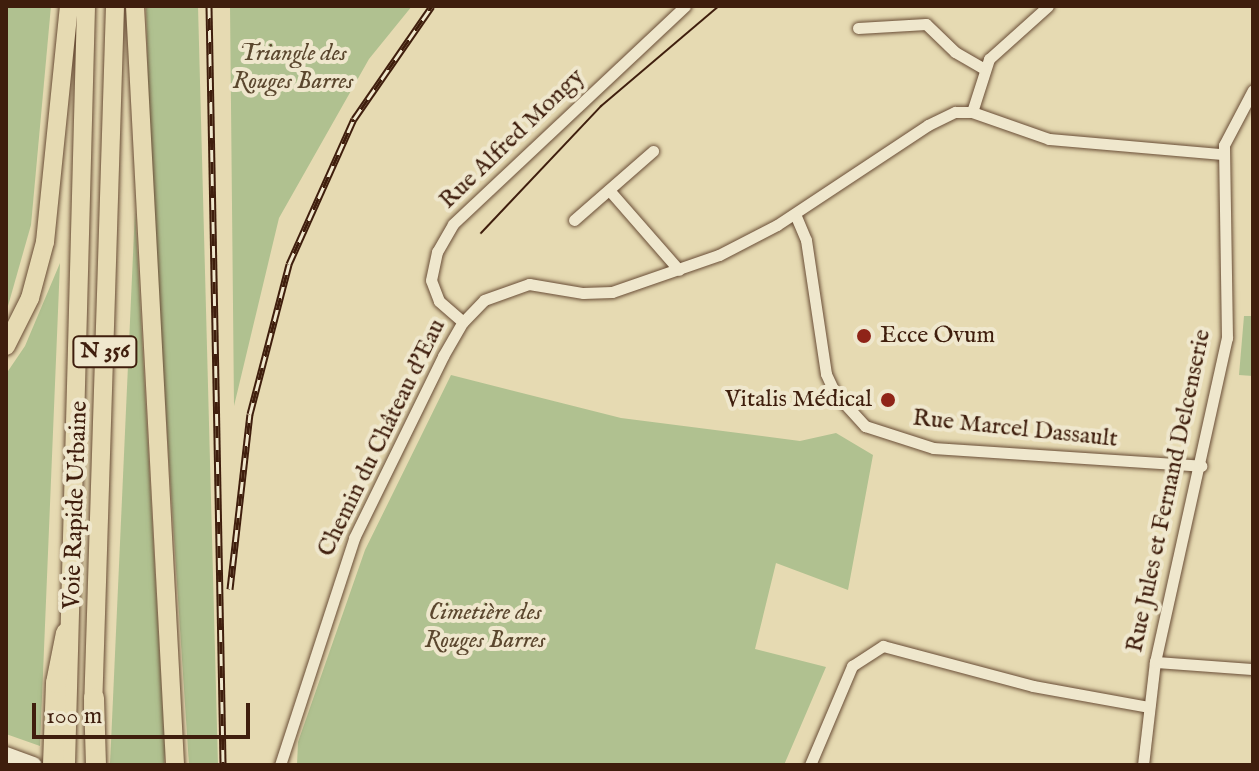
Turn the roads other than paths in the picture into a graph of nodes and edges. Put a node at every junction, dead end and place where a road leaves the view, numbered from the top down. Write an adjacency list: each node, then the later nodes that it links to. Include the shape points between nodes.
1 (69, 6): 18 (highway, via 45,242 30,298)
2 (86, 6): 20 (highway, Voie Rapide Urbaine / N 356)
3 (115, 6): 23 (highway, Voie Rapide Urbaine / N 356)
4 (135, 6): 31 (highway)
5 (685, 6): 17 (street, Rue Alfred Mongy, via 453,224 437,252 431,280 439,301)
6 (1048, 6): 8 (street)
7 (858, 28): 8 (street, via 926,24 955,52)
8 (983, 68): 10 (street)
9 (1253, 90): 12 (street, Rue Jules et Fernand Delcenserie)
10 (972, 112): 12 (street, via 1049,139); 14 (street, Chemin du Château d'Eau, via 937,119)
11 (653, 151): 13 (street)
12 (1222, 154): 19 (street, Rue Jules et Fernand Delcenserie, via 1227,330)
13 (609, 190): 15 (street); 16 (street)
14 (795, 214): 16 (street, Chemin du Château d'Eau); 19 (street, Rue Marcel Dassault, via 806,240 826,374 835,393 865,426 933,448)
15 (574, 220)
16 (679, 270): 17 (street, Chemin du Château d'Eau, via 602,294 519,285 484,300)
17 (463, 322): 32 (street, Chemin du Château d'Eau, via 349,550)
18 (6, 346)
19 (1201, 466): 21 (street, Rue Jules et Fernand Delcenserie)
20 (66, 633): 27 (highway, via 56,683); 28 (highway, Voie Rapide Urbaine / N 356)
21 (1155, 662): 22 (street); 24 (street, Rue Jules et Fernand Delcenserie)
22 (1253, 669)
23 (94, 698): 29 (highway, Voie Rapide Urbaine / N 356); 30 (highway)
24 (1148, 707): 33 (street, via 1011,681 883,646 852,666); 34 (street, Rue Jules et Fernand Delcenserie)
25 (6, 755): 26 (main road)
26 (33, 765)
27 (53, 765)
28 (66, 765)
29 (90, 765)
30 (96, 765)
31 (175, 765)
32 (280, 765)
33 (810, 765)
34 (1143, 765)

